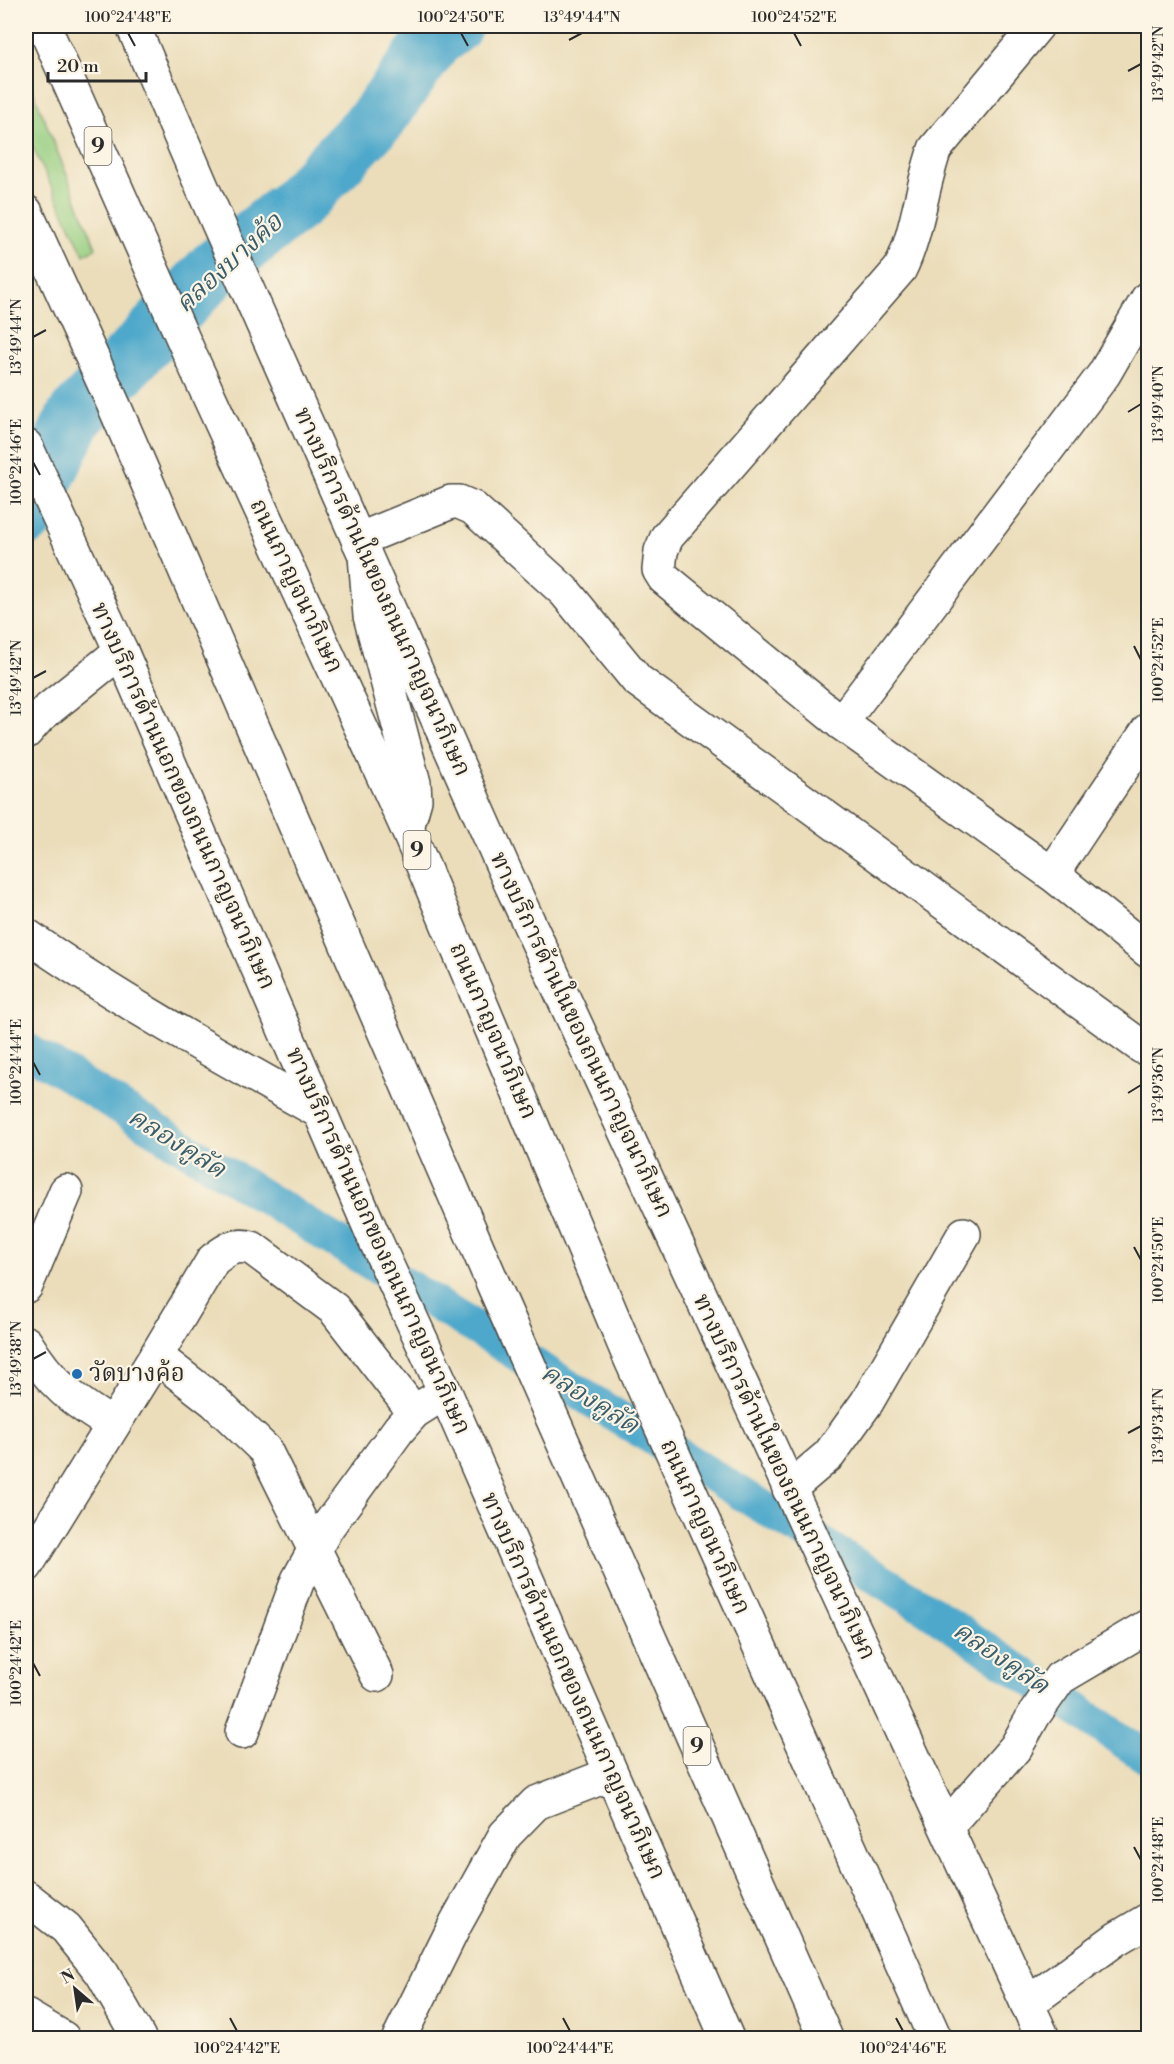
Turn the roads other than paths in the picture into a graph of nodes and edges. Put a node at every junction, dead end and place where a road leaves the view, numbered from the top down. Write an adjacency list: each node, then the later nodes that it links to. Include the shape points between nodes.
1 (44, 26): 12 (main road, ถนนกาญจนาภิเษก / 9)
2 (133, 26): 7 (main road, ทางบริการด้านในของถนนกาญจนาภิเษก)
3 (1037, 26): 9 (main road, via 935,148 909,252 900,269 667,537 661,551 661,575)
4 (26, 212): 42 (main road, 9)
5 (1149, 298): 9 (main road, via 1104,374)
6 (26, 446): 8 (main road, ทางบริการด้านนอกของถนนกาญจนาภิเษก)
7 (362, 548): 12 (main road, via 370,616 414,783 415,800); 16 (main road, via 451,502 459,501 473,508 565,592 637,680); 26 (main road, ทางบริการด้านในของถนนกาญจนาภิเษก, via 509,880)
8 (121, 651): 11 (main road, via 40,716); 17 (main road, ทางบริการด้านนอกของถนนกาญจนาภิเษก)
9 (841, 723): 13 (main road)
10 (1149, 730): 13 (main road)
11 (26, 732)
12 (407, 828): 43 (main road, ถนนกาญจนาภิเษก / 9, via 627,1350)
13 (1052, 874): 15 (main road)
14 (26, 935): 17 (main road, via 77,971 193,1041)
15 (1149, 951)
16 (1142, 1047)
17 (320, 1112): 23 (main road, ทางบริการด้านนอกของถนนกาญจนาภิเษก)
18 (66, 1191): 20 (main road)
19 (964, 1234): 26 (main road, via 867,1402)
20 (26, 1286)
21 (26, 1343): 25 (main road, via 42,1370 76,1402)
22 (156, 1356): 24 (main road, via 213,1260 240,1244 252,1248 334,1309); 25 (main road); 27 (main road, via 215,1402 266,1450)
23 (445, 1392): 24 (main road); 32 (main road, ทางบริการด้านนอกของถนนกาญจนาภิเษก)
24 (414, 1412): 27 (main road, via 326,1529)
25 (113, 1425): 28 (main road)
26 (794, 1500): 33 (main road, ทางบริการด้านในของถนนกาญจนาภิเษก)
27 (314, 1551): 30 (main road); 31 (main road, via 298,1580)
28 (26, 1566)
29 (1149, 1626): 33 (main road, via 1060,1678 1016,1747)
30 (377, 1675)
31 (242, 1732)
32 (611, 1774): 40 (main road, via 536,1803 505,1835); 41 (main road, ทางบริการด้านนอกของถนนกาญจนาภิเษก)
33 (947, 1826): 36 (main road, ทางบริการด้านในของถนนกาญจนาภิเษก)
34 (26, 1897): 39 (main road, via 66,1928 102,1973)
35 (1149, 1920): 36 (main road, via 1116,1939)
36 (1027, 2004): 44 (main road, ทางบริการด้านในของถนนกาญจนาภิเษก)
37 (26, 2016): 38 (main road)
38 (63, 2038)
39 (139, 2038)
40 (399, 2038)
41 (727, 2038)
42 (826, 2038)
43 (935, 2038)
44 (1042, 2038)

